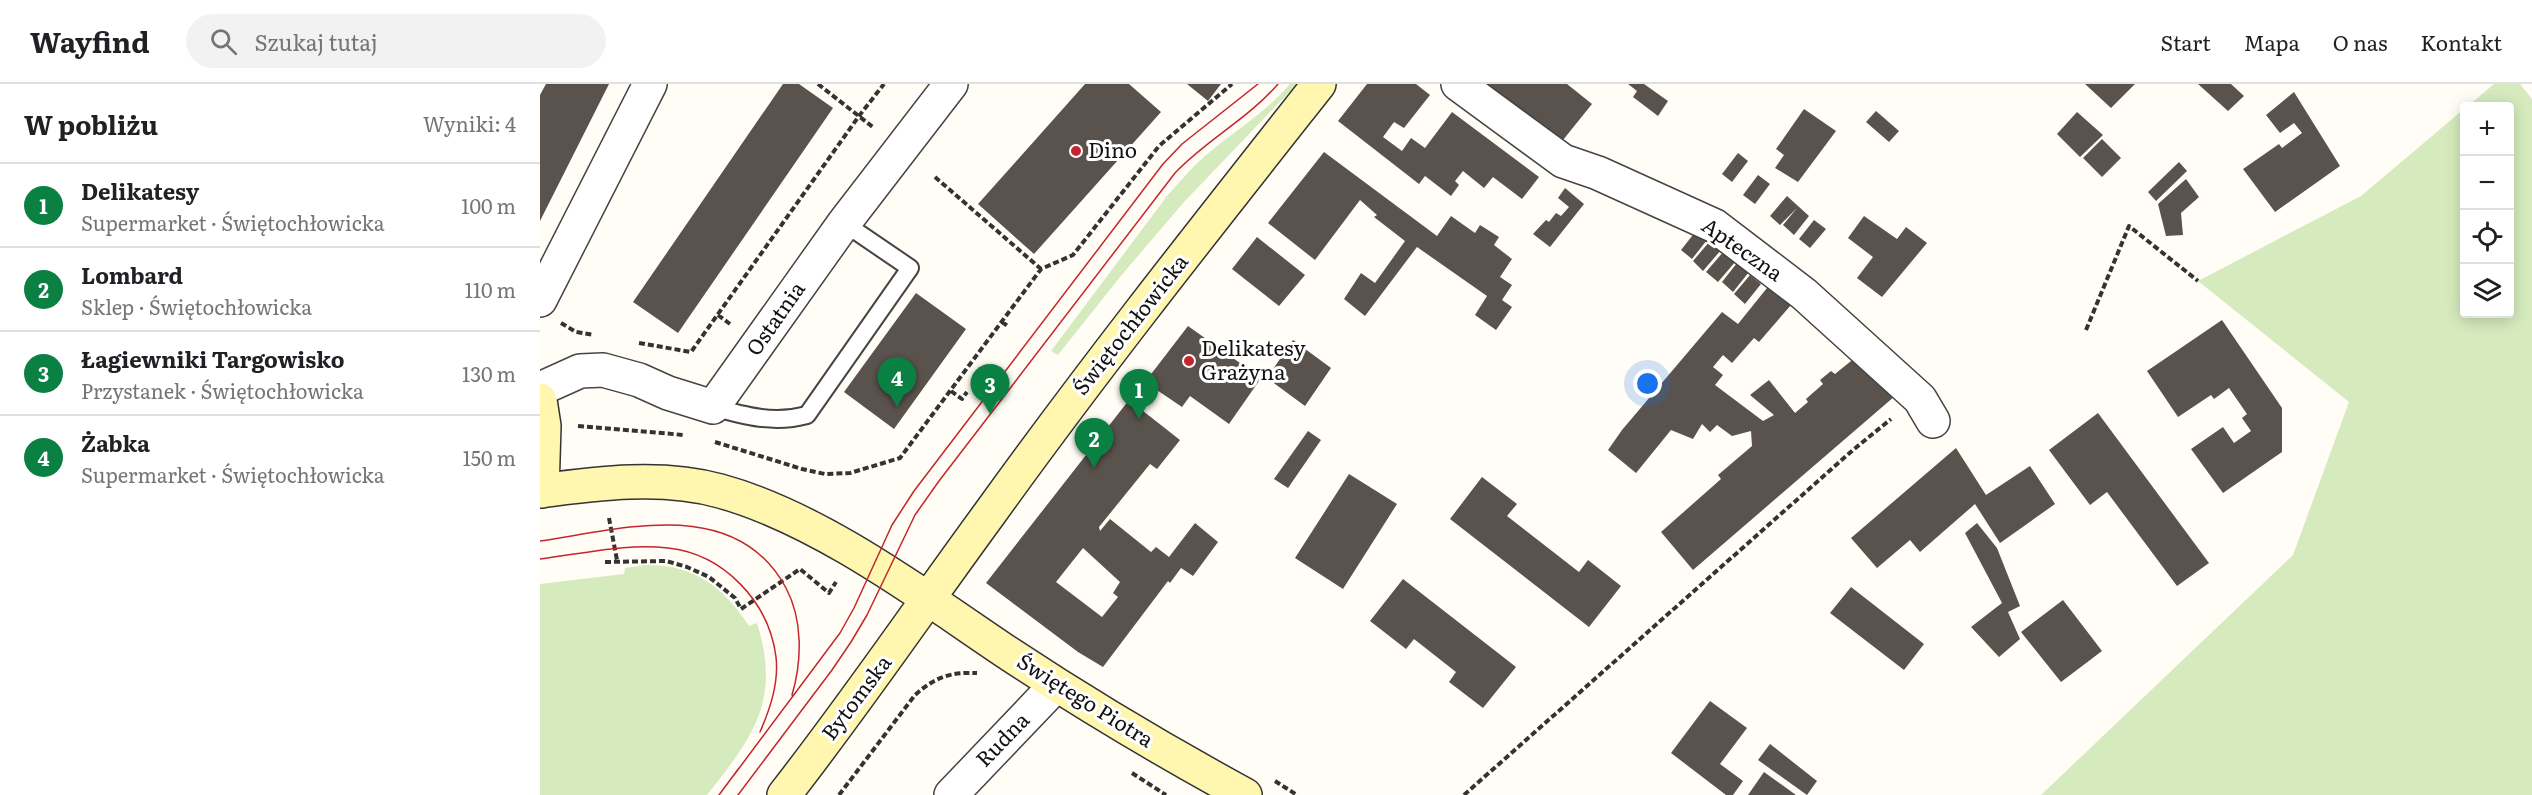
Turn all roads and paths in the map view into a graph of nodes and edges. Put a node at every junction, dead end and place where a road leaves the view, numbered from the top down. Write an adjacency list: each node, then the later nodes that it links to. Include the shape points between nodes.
1 (650, 84): 14 (street)
2 (818, 84): 8 (path)
3 (884, 84): 8 (path)
4 (951, 84): 9 (street, Ostatnia)
5 (1232, 84): 12 (path, via 1159,146 1073,255)
6 (1319, 84): 34 (main road, Świętochłowicka, via 1112,347)
7 (1458, 84): 25 (street, Apteczna, via 1563,161 1715,226 1804,294)
8 (859, 116): 9 (path); 19 (path, via 692,352)
9 (900, 149): 11 (street, Ostatnia)
10 (935, 177): 12 (path)
11 (844, 223): 24 (street, Ostatnia); 24 (lane, via 910,268 807,415 789,420 755,419)
12 (1041, 269): 15 (path)
13 (2198, 281): 17 (path, via 2129,226)
14 (549, 311): 18 (path, via 576,332)
15 (1002, 322): 16 (path); 21 (path)
16 (1009, 327)
17 (2086, 330)
18 (599, 336)
19 (634, 342)
20 (540, 389): 24 (street, via 580,371 603,370)
21 (951, 391): 22 (path, via 962,399); 28 (path, via 900,458 850,473 825,474 802,469)
22 (967, 392)
23 (540, 400): 29 (main road, via 544,426)
24 (713, 407)
25 (1927, 410): 41 (path, via 1884,423)
26 (574, 426): 27 (path)
27 (696, 437)
28 (707, 440)
29 (541, 491): 34 (main road, via 671,482 719,490 769,508 813,530)
30 (610, 518): 31 (path)
31 (617, 561): 32 (path); 33 (path, via 666,561 687,567 709,577 735,598 741,609 800,568 829,593)
32 (605, 562)
33 (836, 582)
34 (929, 600): 36 (main road, Świętego Piotra); 37 (main road, Bytomska)
35 (982, 675): 38 (path, via 954,673 930,681)
36 (1056, 685): 39 (street, Rudna); 40 (main road, Świętego Piotra)
37 (784, 795)
38 (839, 795)
39 (951, 795)
40 (1245, 795)
41 (1464, 795)

